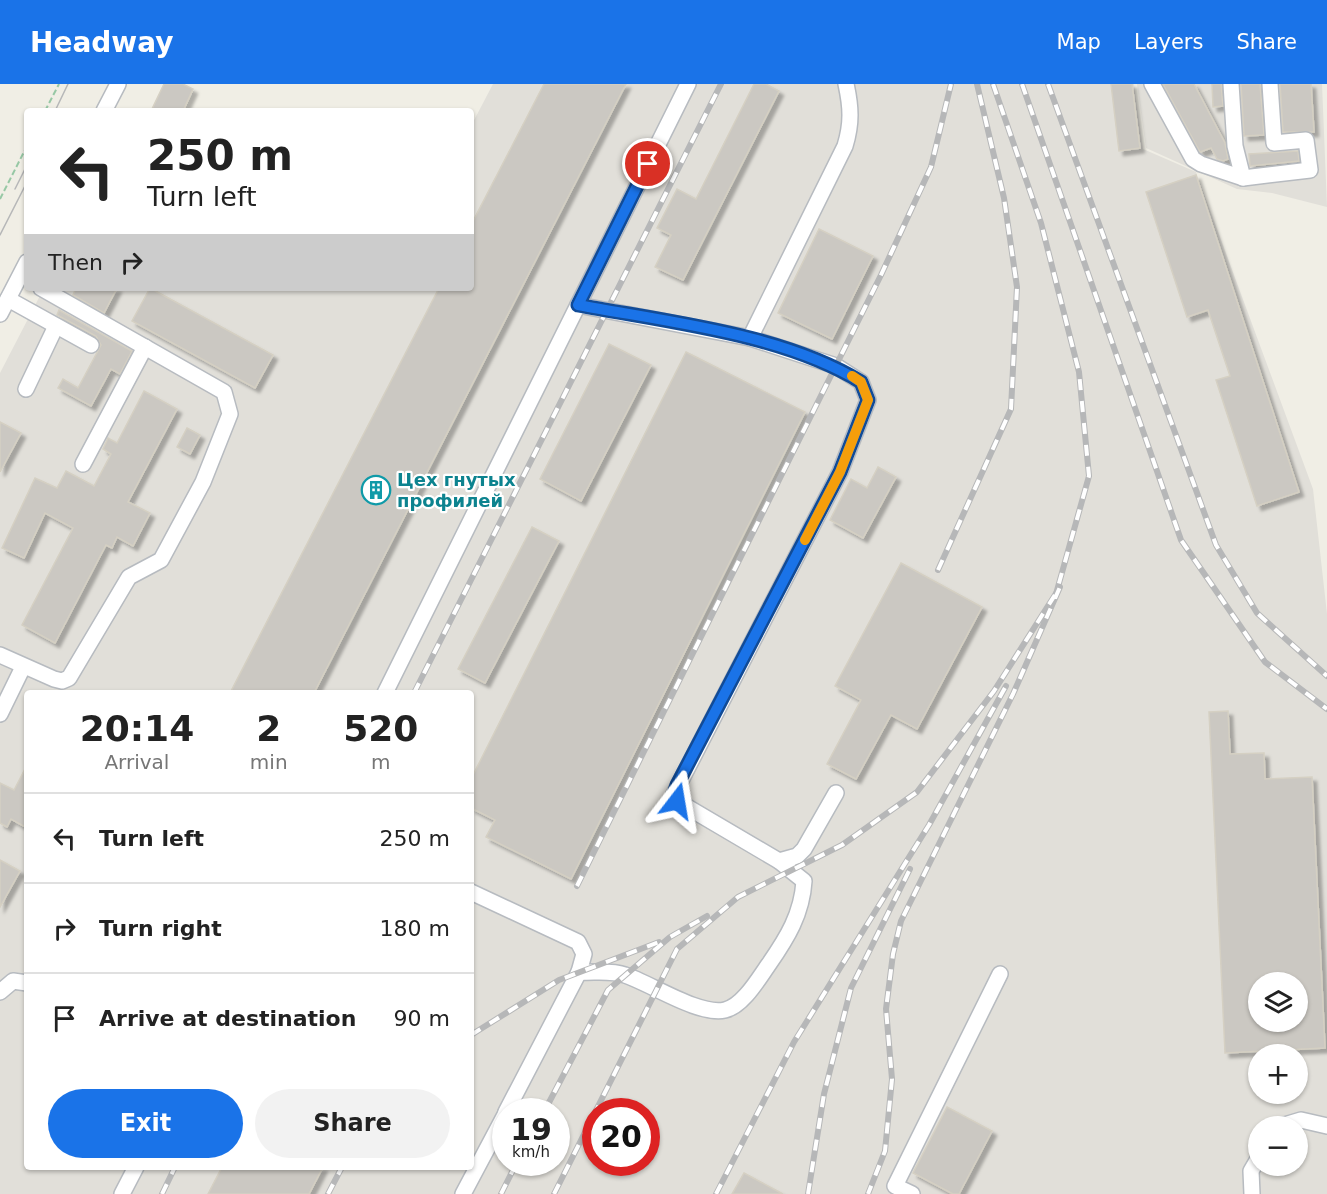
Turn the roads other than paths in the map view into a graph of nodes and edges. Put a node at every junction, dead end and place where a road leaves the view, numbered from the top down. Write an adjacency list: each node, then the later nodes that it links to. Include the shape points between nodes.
1 (118, 84): 7 (street)
2 (688, 84): 12 (street)
3 (846, 84): 15 (street, via 851,127 845,146)
4 (1152, 84): 8 (street, via 1193,159)
5 (1231, 84): 8 (street, via 1235,147)
6 (1270, 84): 8 (street, via 1274,143 1306,140 1310,170)
7 (106, 108)
8 (1243, 178)
9 (23, 278): 11 (street)
10 (46, 291): 17 (street)
11 (8, 299): 13 (street); 14 (street)
12 (578, 305): 15 (street); 22 (street)
13 (0, 314)
14 (56, 326): 16 (street); 18 (street)
15 (750, 339): 25 (street, via 836,366 861,382 868,400 840,472 674,794 677,801)
16 (91, 345)
17 (145, 347): 19 (street); 21 (street, via 224,392 230,414 203,482 161,560 129,577 69,678 62,681)
18 (26, 389)
19 (83, 464)
20 (0, 655): 21 (street)
21 (24, 667): 23 (street)
22 (386, 690)
23 (0, 714)
24 (836, 793): 25 (street, via 804,849 797,856)
25 (779, 861): 27 (street, via 804,881 803,902 789,935 759,978 727,1010 704,1008 625,975)
26 (474, 892): 27 (street, via 578,942 584,954)
27 (579, 972): 31 (street)
28 (1000, 974): 39 (street, via 895,1186)
29 (24, 983): 30 (street, via 13,981)
30 (0, 992)
31 (513, 1098)
32 (1308, 1122): 33 (street)
33 (1327, 1126)
34 (492, 1139): 38 (street)
35 (134, 1170): 37 (street)
36 (1251, 1176): 40 (street)
37 (122, 1194)
38 (463, 1194)
39 (912, 1194)
40 (1252, 1194)

